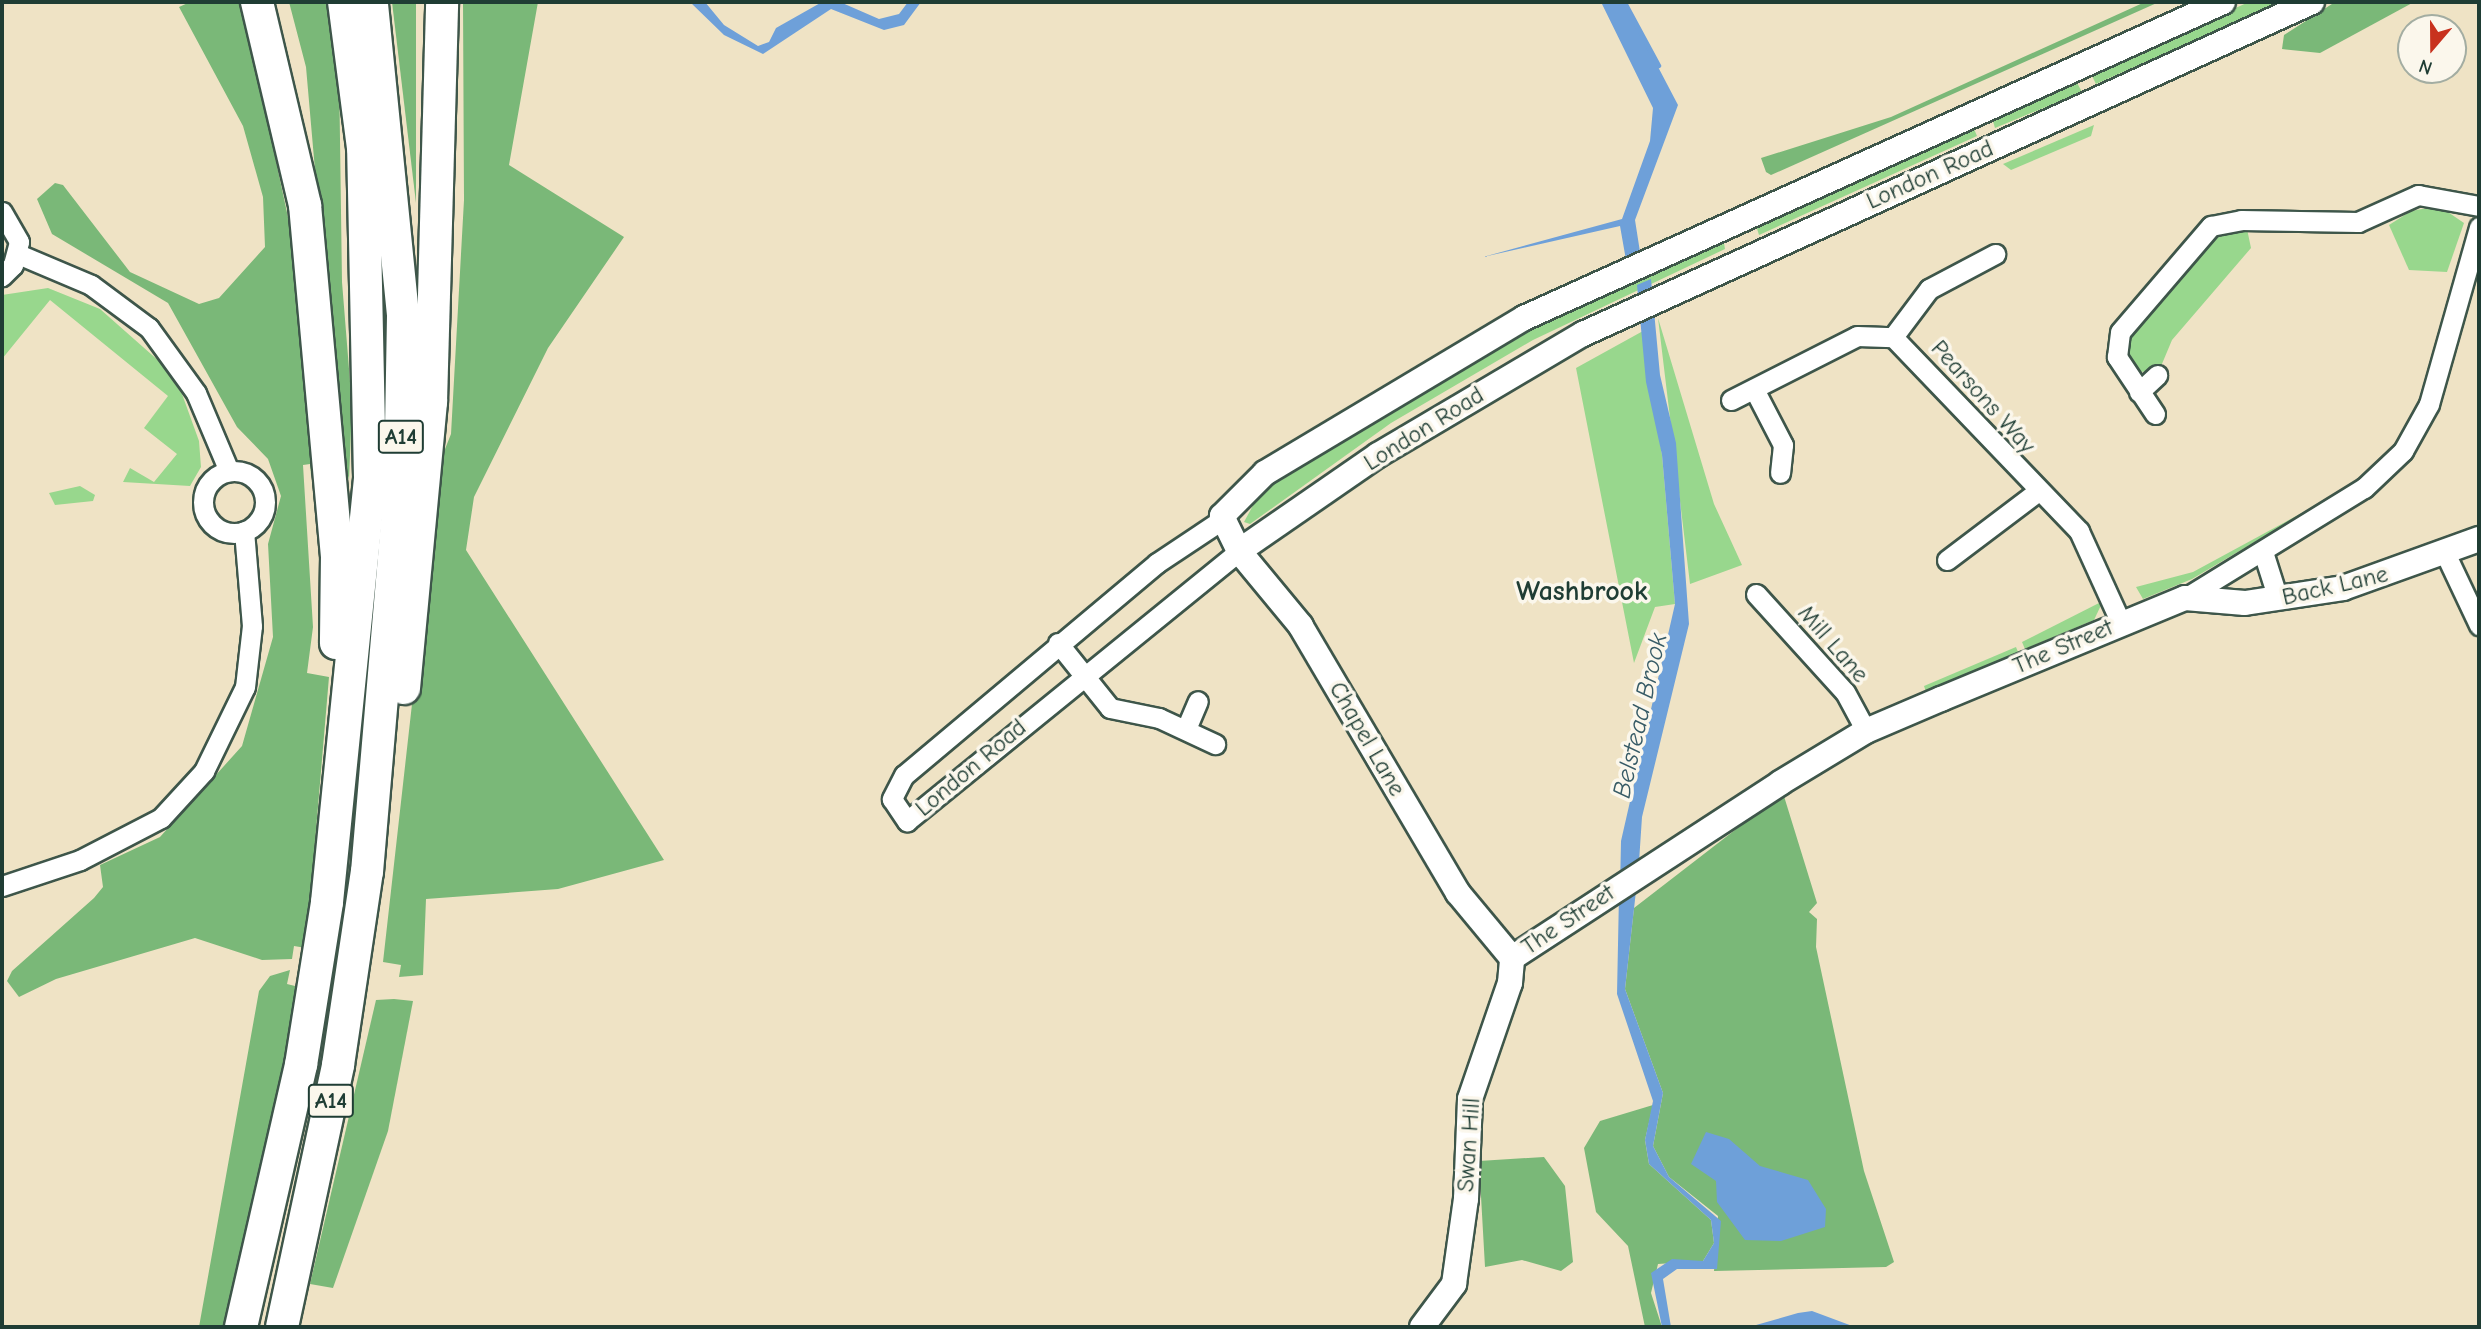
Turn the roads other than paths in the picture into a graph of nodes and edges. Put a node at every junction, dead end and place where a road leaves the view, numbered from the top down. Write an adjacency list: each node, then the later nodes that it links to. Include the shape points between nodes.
1 (257, 2): 40 (highway, A14, via 307,218 337,556 336,700)
2 (344, 2): 40 (highway, A14, via 363,148 370,477)
3 (372, 2): 41 (highway, A14, via 403,315 400,488)
4 (442, 2): 41 (highway, A14, via 431,402 414,612 391,798)
5 (2223, 2): 22 (street, London Road, via 1524,318 1265,473)
6 (2312, 2): 25 (street, London Road, via 1626,314 1420,428)
7 (2479, 206): 16 (street, via 2418,195 2358,222 2241,220 2211,226 2120,332 2118,357)
8 (2, 212): 10 (street, via 16,230)
9 (2479, 227): 27 (street, The Street, via 2429,404 2403,451 2364,488)
10 (18, 254): 12 (street); 19 (street, via 91,285 149,328 197,393)
11 (1994, 254): 13 (street, Pearsons Way, via 1929,289)
12 (2, 275)
13 (1893, 337): 15 (street, Pearsons Way, via 1857,336); 21 (street, Pearsons Way)
14 (2158, 375): 16 (street)
15 (1754, 389): 17 (street, Pearsons Way); 20 (street, via 1783,445)
16 (2139, 392): 18 (street)
17 (1731, 400)
18 (2155, 414)
19 (229, 471): 23 (street, via 250,475 262,490 262,516); 23 (street, via 210,482 204,507 216,527)
20 (1780, 473)
21 (2037, 492): 28 (street, Pearsons Way); 32 (street, Pearsons Way, via 2079,531)
22 (1220, 521): 25 (street, Chapel Lane); 34 (street, London Road)
23 (244, 531): 42 (street, via 251,626 245,687 204,771 161,818 80,860)
24 (2479, 539): 26 (street, Back Lane)
25 (1239, 551): 35 (street, London Road); 43 (street, Chapel Lane, via 1301,626 1458,893)
26 (2445, 553): 31 (street, Back Lane, via 2365,582); 33 (street)
27 (2264, 555): 30 (street, The Street); 31 (street)
28 (1947, 560)
29 (1756, 594): 38 (street, Mill Lane, via 1845,692)
30 (2185, 598): 31 (street, Back Lane); 32 (street, The Street)
31 (2278, 599)
32 (2121, 623): 38 (street, The Street)
33 (2479, 625)
34 (1058, 643): 35 (street); 35 (street, London Road, via 904,775 892,799 907,821)
35 (1083, 674): 37 (street, via 1110,708)
36 (1198, 701): 37 (street)
37 (1186, 729): 39 (street)
38 (1866, 732): 43 (street, The Street)
39 (1215, 744)
40 (345, 759): 44 (highway, A14, via 301,1065)
41 (368, 872): 45 (highway, A14, via 338,1065)
42 (2, 886)
43 (1512, 958): 46 (street, Swan Hill, via 1510,983 1470,1099 1466,1199 1454,1284)
44 (241, 1327)
45 (282, 1327)
46 (1422, 1327)

